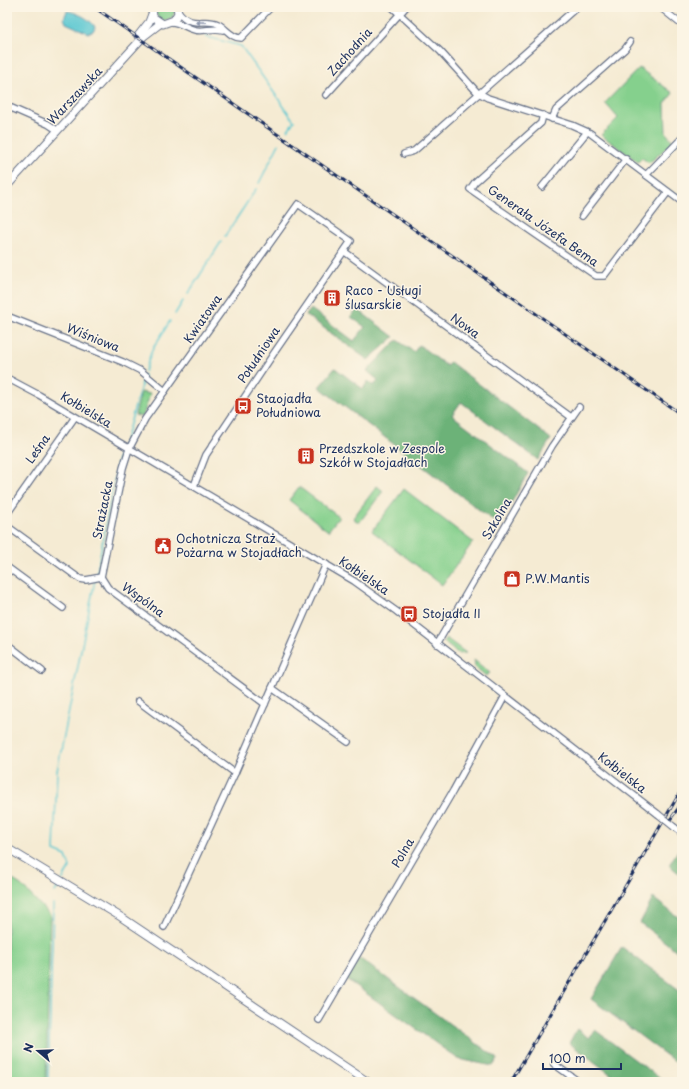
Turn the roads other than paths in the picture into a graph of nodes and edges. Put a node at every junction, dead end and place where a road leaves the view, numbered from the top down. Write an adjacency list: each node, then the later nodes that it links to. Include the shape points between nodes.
1 (271, 7): 12 (street, via 244,38 238,38)
2 (392, 7): 8 (street)
3 (406, 7): 8 (street, Zachodnia)
4 (577, 7): 14 (street)
5 (660, 7): 11 (street)
6 (151, 9): 10 (main road, via 156,20); 19 (main road, Warszawska, via 149,22 142,32)
7 (178, 9): 9 (main road, via 177,17); 12 (street, one-way to 7, via 217,23 194,22 183,16)
8 (400, 14): 14 (street); 15 (street, Zachodnia)
9 (171, 22): 10 (main road); 12 (street, via 197,30)
10 (161, 23): 26 (main road, Warszawska, via 144,36)
11 (682, 24)
12 (226, 30)
13 (630, 42): 18 (street, via 626,49 556,110)
14 (480, 93): 17 (street, via 488,98); 22 (street, via 414,151)
15 (326, 94)
16 (7, 106): 19 (street)
17 (543, 115): 18 (street); 28 (street, Generała Józefa Bema, via 540,123 470,189 596,276 604,276)
18 (552, 119): 20 (street)
19 (54, 128): 25 (main road, Warszawska)
20 (587, 132): 23 (street); 27 (street)
21 (682, 138): 24 (street)
22 (404, 154)
23 (626, 159): 24 (street); 30 (street)
24 (646, 175): 28 (street)
25 (7, 179)
26 (7, 186)
27 (542, 187)
28 (668, 192): 29 (street)
29 (682, 202)
30 (582, 216)
31 (351, 241): 32 (street, Południowa); 35 (street, Kwiatowa, via 298,204)
32 (345, 252): 38 (street, Nowa); 40 (street, Południowa, via 206,455)
33 (7, 316): 35 (street, Wiśniowa, via 93,349 143,373)
34 (7, 378): 37 (street, Kołbielska)
35 (165, 391): 39 (street, Kwiatowa)
36 (579, 407): 38 (street, Szkolna)
37 (75, 417): 39 (street, Kołbielska); 41 (street, Leśna)
38 (571, 418): 48 (street, Szkolna, via 552,446)
39 (125, 446): 40 (street, Kołbielska); 45 (street, Strażacka)
40 (194, 486): 43 (street, Kołbielska)
41 (7, 514)
42 (7, 526): 45 (street, via 80,579)
43 (326, 564): 48 (street, Kołbielska, via 381,600); 50 (street)
44 (7, 567): 46 (street)
45 (98, 577): 53 (street, Wspólna, via 108,588)
46 (63, 608)
47 (7, 644): 49 (street)
48 (437, 644): 51 (street, Kołbielska)
49 (42, 671)
50 (272, 688): 53 (street); 54 (street)
51 (505, 696): 56 (street, Kołbielska, bridge); 59 (street, Polna)
52 (138, 701): 55 (street)
53 (265, 704): 55 (street)
54 (348, 742)
55 (235, 773): 58 (street)
56 (682, 833)
57 (7, 848): 61 (main road, via 128,922)
58 (164, 927)
59 (319, 1020)
60 (554, 1064): 62 (street)
61 (368, 1082)
62 (579, 1082)

